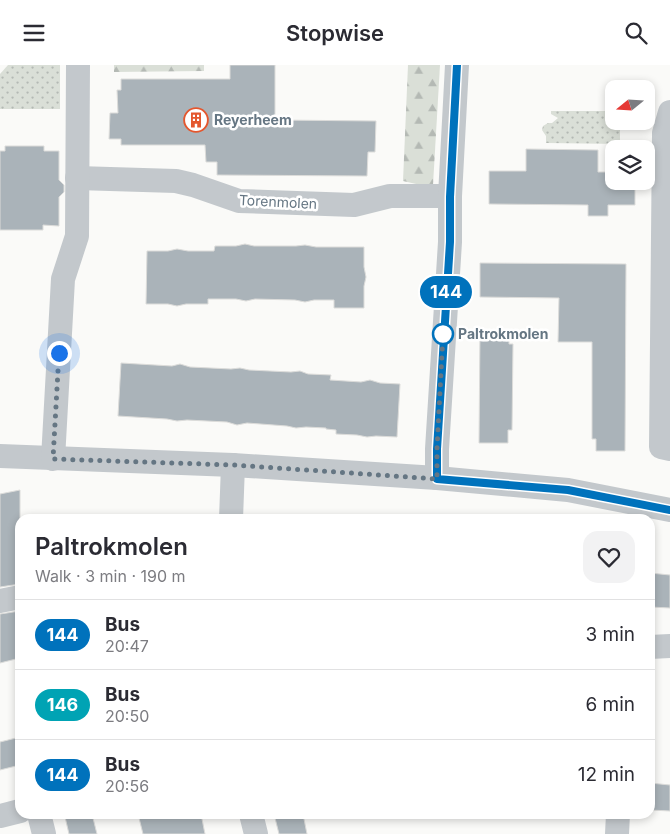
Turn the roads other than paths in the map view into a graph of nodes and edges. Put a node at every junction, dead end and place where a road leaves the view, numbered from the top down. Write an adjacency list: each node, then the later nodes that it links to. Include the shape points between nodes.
1 (78, 65): 4 (street)
2 (457, 65): 5 (street)
3 (670, 112): 6 (street, via 664,133)
4 (77, 178): 5 (street, Torenmolen, via 176,181 239,201 354,205 390,195); 10 (street, via 77,236 63,279)
5 (450, 197): 12 (street)
6 (666, 205): 7 (street)
7 (666, 256): 8 (street, via 661,447)
8 (670, 449)
9 (0, 456): 10 (street)
10 (53, 459): 11 (street)
11 (234, 465): 12 (street); 14 (street)
12 (437, 479): 13 (street, via 568,490)
13 (670, 510)
14 (232, 514)
15 (15, 598): 16 (street)
16 (0, 601)
17 (670, 646): 18 (street)
18 (655, 647)
19 (15, 812): 20 (street)
20 (0, 816)
21 (40, 819): 24 (street)
22 (252, 819): 25 (street)
23 (618, 819): 26 (street)
24 (44, 834)
25 (256, 834)
26 (617, 834)

